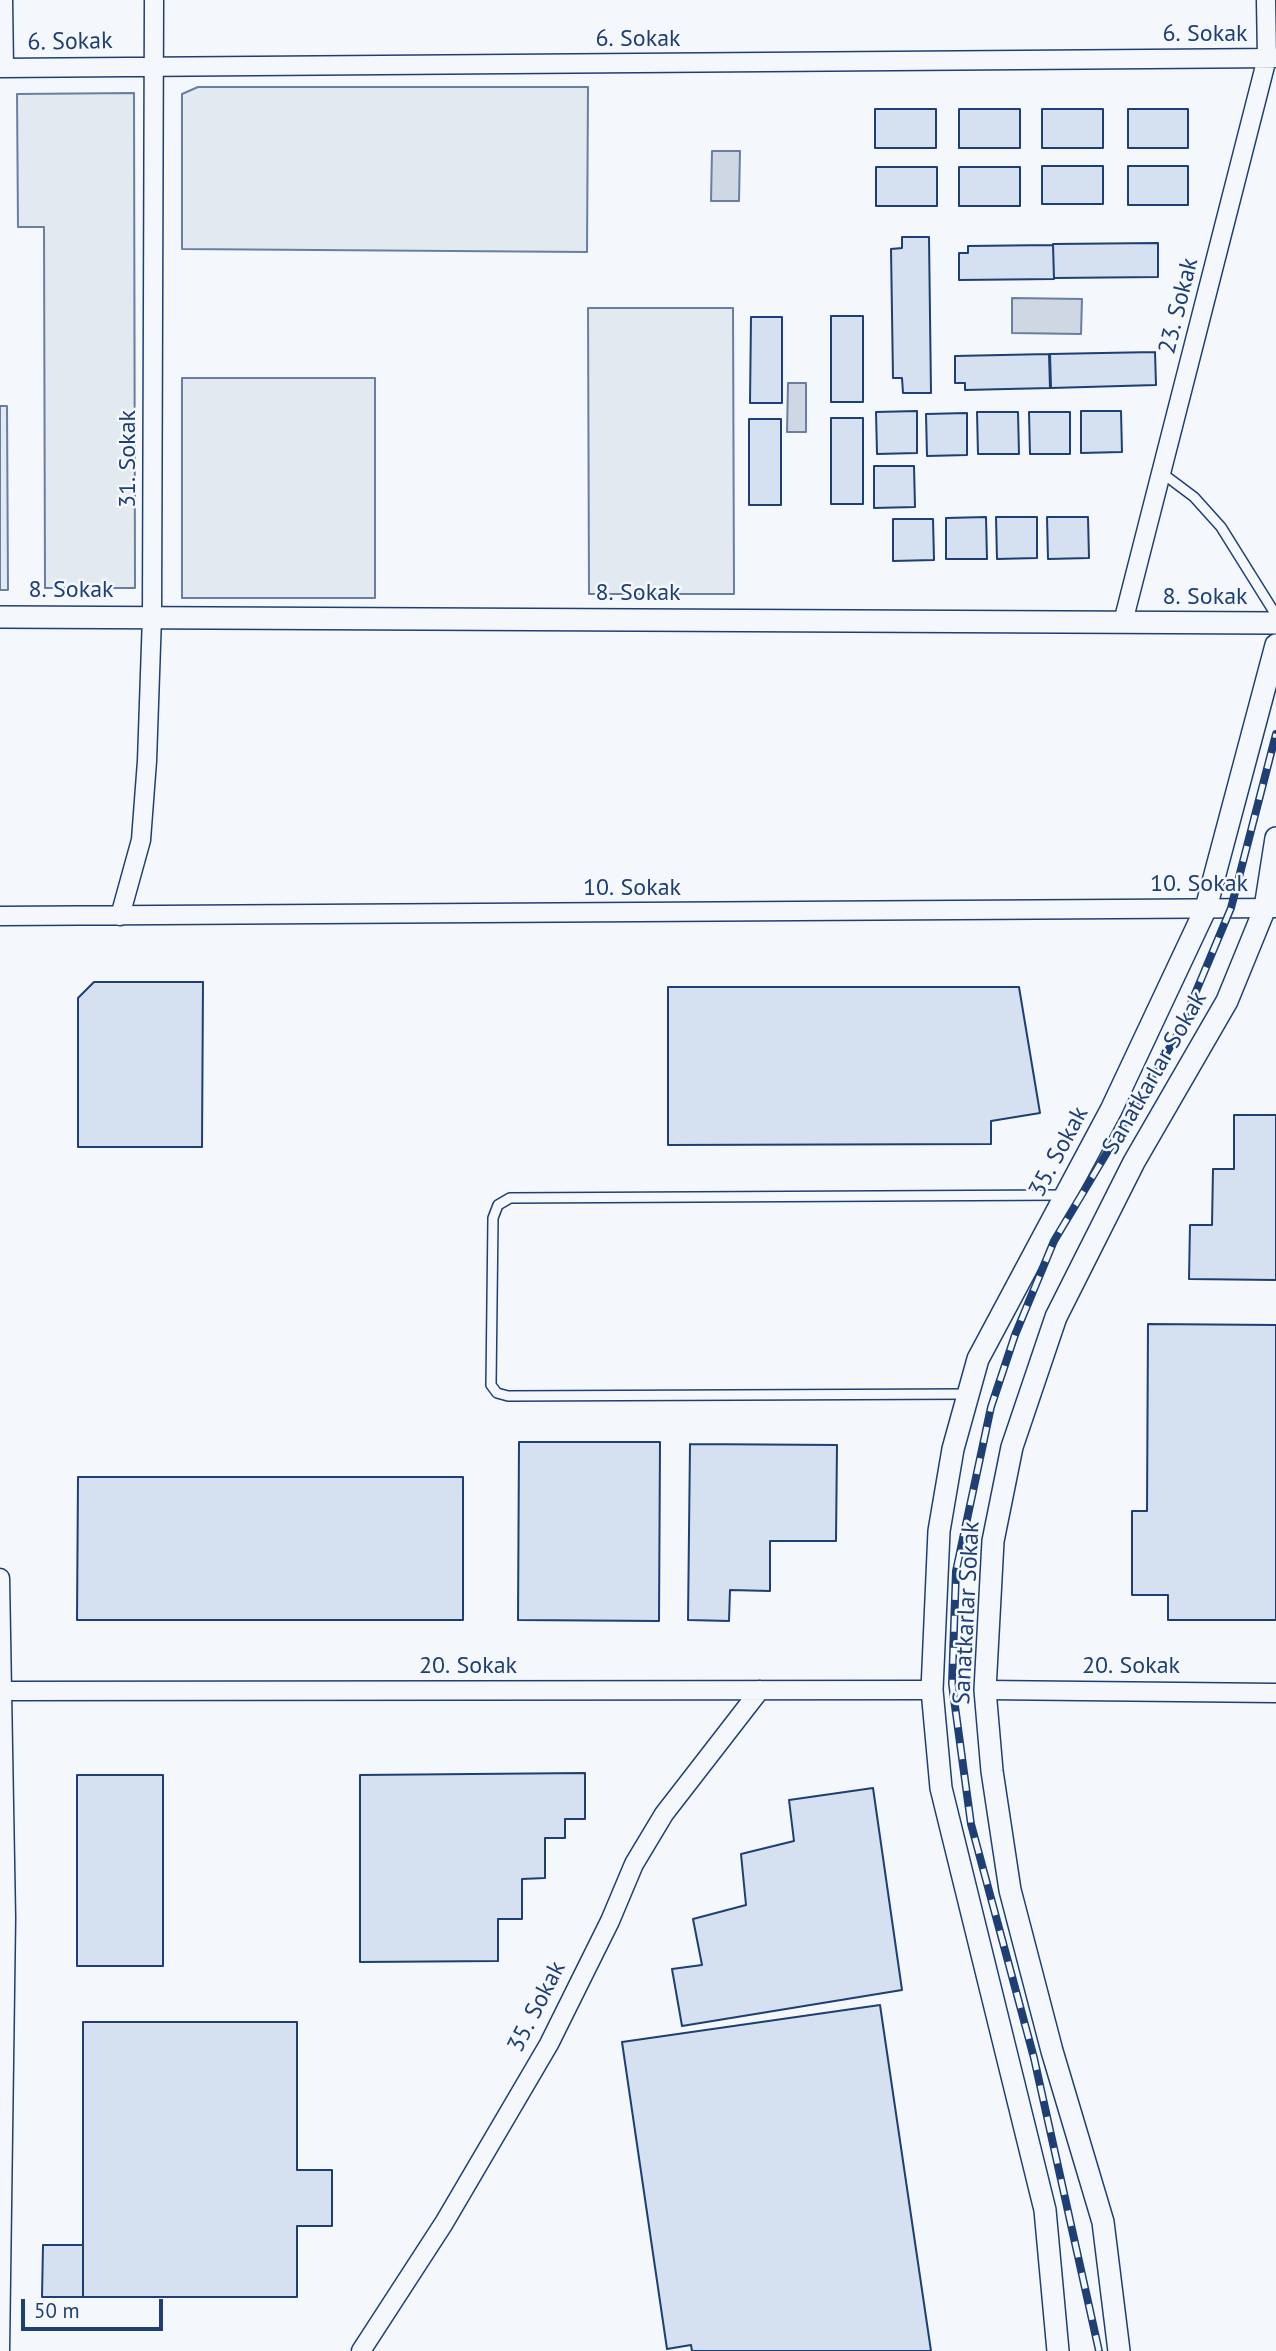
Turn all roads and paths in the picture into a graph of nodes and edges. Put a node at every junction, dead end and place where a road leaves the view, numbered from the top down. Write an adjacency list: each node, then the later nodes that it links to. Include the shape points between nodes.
1 (3, 0): 6 (street)
2 (154, 0): 5 (street, 31. Sokak)
3 (1266, 0): 4 (street, 23. Sokak)
4 (1272, 58): 5 (street, 6. Sokak); 7 (street, 23. Sokak)
5 (155, 64): 6 (street, 6. Sokak); 9 (street, 31. Sokak)
6 (2, 68)
7 (1162, 473): 8 (lane, via 1194,497 1221,527); 11 (street, 23. Sokak)
8 (1276, 615)
9 (152, 616): 10 (street, 8. Sokak); 11 (street, 8. Sokak); 18 (street, 31. Sokak, via 141,840)
10 (0, 617)
11 (1123, 622): 12 (street, 8. Sokak)
12 (1276, 623)
13 (1276, 645): 15 (street, 35. Sokak)
14 (1276, 838): 16 (street, Sanatkarlar Sokak)
15 (1206, 908): 16 (street, 10. Sokak); 18 (street, 10. Sokak); 19 (street, 35. Sokak)
16 (1270, 908): 24 (street, Sanatkarlar Sokak, via 1227,1001 1134,1162 1056,1317 1012,1447 993,1541)
17 (0, 916): 18 (street, 10. Sokak)
18 (120, 916)
19 (1066, 1195): 20 (street, 35. Sokak, via 978,1359); 20 (lane, via 510,1198 498,1205 493,1218 491,1385 497,1393)
20 (968, 1394): 23 (street, 35. Sokak, via 939,1531)
21 (0, 1578): 25 (street)
22 (761, 1690): 23 (street, 20. Sokak); 25 (street, 20. Sokak); 28 (street, 35. Sokak, via 664,1814 640,1854 549,2044 444,2223)
23 (932, 1690): 29 (street, 35. Sokak, via 941,1788 1045,2210)
24 (985, 1690): 26 (street, 20. Sokak); 30 (street, Sanatkarlar Sokak, via 1010,1891 1103,2222)
25 (3, 1691): 27 (street, via 6,1917)
26 (1276, 1693)
27 (0, 2351)
28 (360, 2351)
29 (1058, 2351)
30 (1119, 2351)

